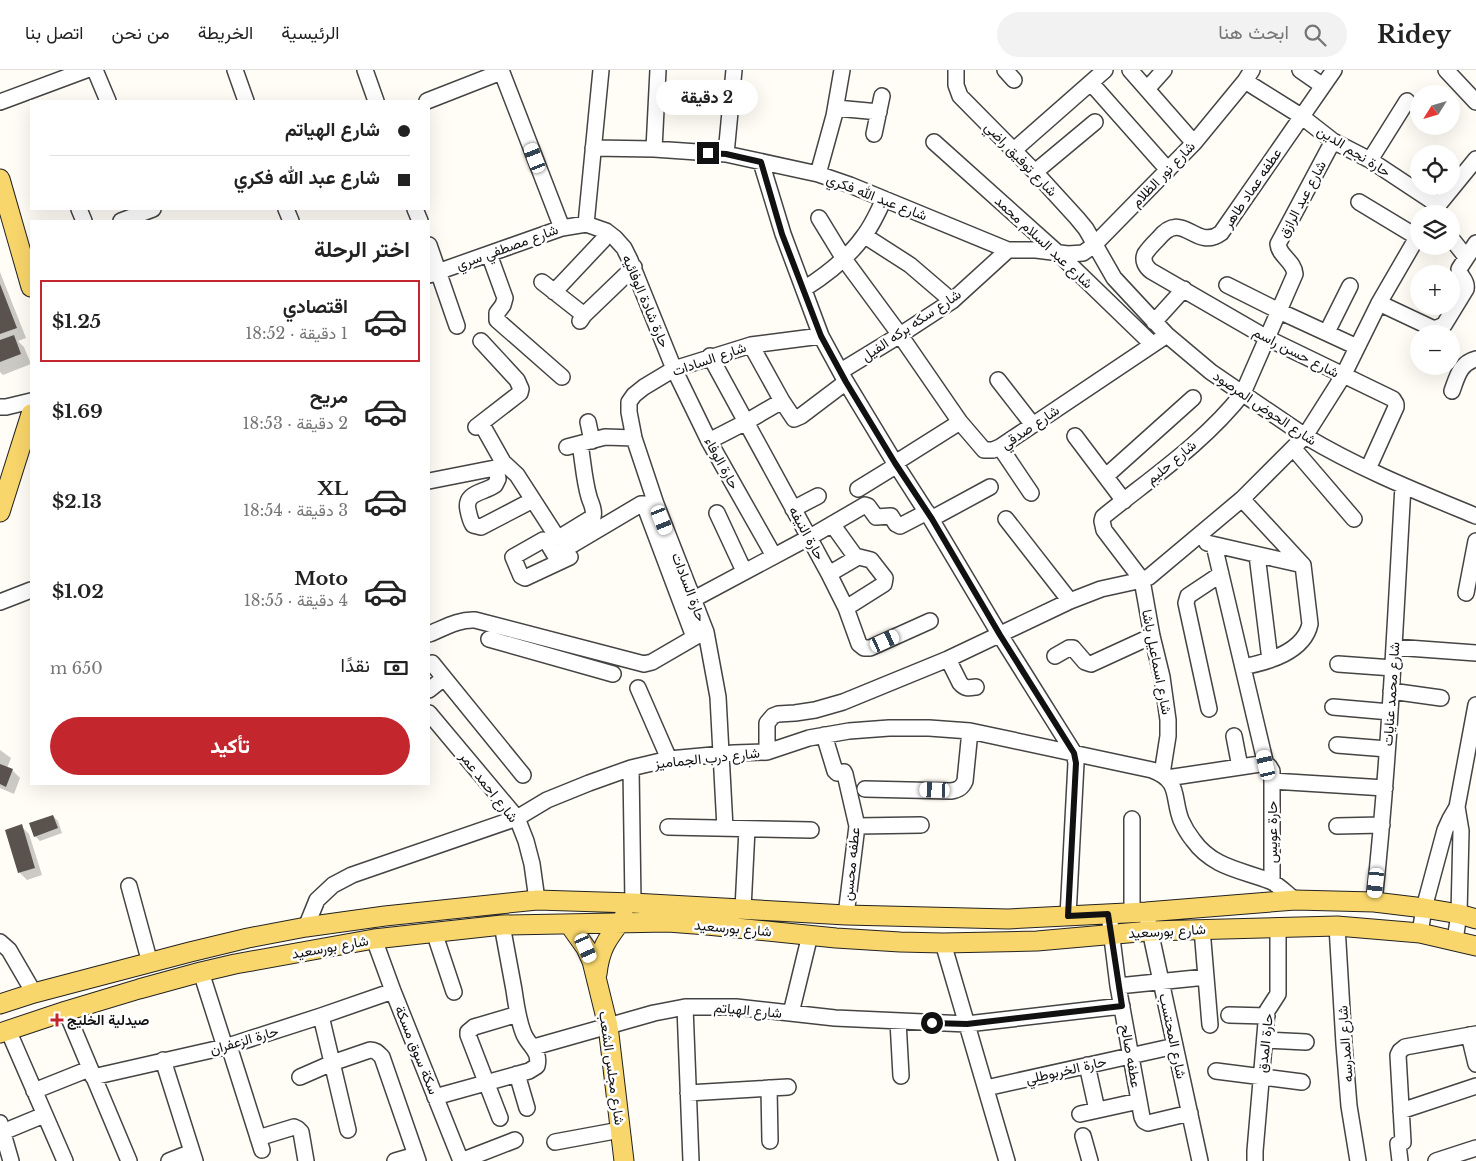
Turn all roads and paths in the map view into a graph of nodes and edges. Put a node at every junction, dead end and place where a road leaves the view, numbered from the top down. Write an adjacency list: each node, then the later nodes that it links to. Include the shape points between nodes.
1 (86, 70): 27 (street)
2 (95, 70): 22 (street)
3 (236, 70): 23 (street)
4 (365, 70): 24 (street)
5 (601, 70): 37 (street)
6 (658, 70): 38 (street)
7 (734, 70): 40 (street)
8 (842, 70): 29 (street)
9 (956, 70): 39 (street, شارع توفيق راضي, via 960,96)
10 (1105, 70): 18 (street)
11 (1130, 70): 20 (street)
12 (1164, 70): 20 (street)
13 (1300, 70): 19 (street)
14 (1334, 70): 19 (street)
15 (1446, 70): 28 (street)
16 (501, 71): 25 (street); 56 (street)
17 (1249, 76): 31 (street, حارة نجم الدين); 36 (street, شارع نور الظلام)
18 (1091, 83): 39 (street); 44 (street)
19 (1323, 86): 31 (street)
20 (1147, 89): 36 (street)
21 (882, 96): 30 (street)
22 (108, 100)
23 (246, 100)
24 (376, 100)
25 (429, 100)
26 (1407, 101): 41 (street)
27 (0, 102)
28 (1476, 102)
29 (836, 108): 30 (street); 46 (street)
30 (879, 112): 33 (street)
31 (1301, 116): 34 (street, حارة نجم الدين); 68 (street, عطفه عماد طاهر, via 1221,233 1205,238 1171,227)
32 (1096, 122): 45 (street)
33 (874, 134)
34 (1334, 141): 41 (street, حارة نجم الدين); 82 (street, شارع عبد الرازق, via 1278,244 1278,249 1294,268)
35 (934, 142): 67 (street, شارع عبد السلام محمد)
36 (1194, 143): 44 (street, شارع نور الظلام)
37 (593, 148): 38 (street, شارع عبد الله فكري); 55 (street)
38 (654, 149): 40 (street, شارع عبد الله فكري)
39 (1014, 150): 45 (street, شارع توفيق راضي)
40 (726, 154): 43 (street, شارع عبد الله فكري)
41 (1370, 160): 50 (street, حارة نجم الدين)
42 (1475, 161): 51 (street)
43 (761, 162): 46 (street, شارع عبد الله فكري); 77 (street, via 782,234)
44 (1168, 170): 61 (street, شارع نور الظلام)
45 (1035, 172): 61 (street, شارع توفيق راضي, via 1086,229)
46 (818, 174): 48 (street, شارع عبد الله فكري)
47 (0, 179): 69 (main road)
48 (884, 200): 59 (street); 63 (street, شارع عبد الله فكري)
49 (1359, 202): 58 (street)
50 (1426, 205)
51 (1439, 205)
52 (150, 210): 54 (street)
53 (819, 218): 70 (street, شارع صدقي)
54 (124, 220)
55 (586, 224): 56 (street, شارع مصطفي سري); 57 (street, حارة شادة الوفائيه)
56 (562, 228): 66 (street, شارع مصطفي سري)
57 (606, 231): 71 (street, حارة شادة الوفائيه, via 624,248); 79 (street, via 603,240)
58 (1410, 231)
59 (865, 236): 70 (street); 80 (street, via 910,265)
60 (1460, 243): 64 (street)
61 (1094, 245): 67 (street, شارع نور الظلام, via 1083,253); 83 (street, شارع الحوض المرصود, via 1114,278)
62 (1410, 249): 81 (street)
63 (1008, 250): 67 (street); 80 (street, شارع سكه بركه الفيل)
64 (1473, 250): 81 (street, via 1459,269 1466,289 1444,325 1432,328)
65 (430, 251): 72 (street)
66 (489, 254): 72 (street, شارع مصطفي سري); 99 (street, via 505,298 496,313 497,320)
67 (1059, 254): 91 (street, شارع عبد السلام محمد)
68 (1145, 255): 78 (street, شارع حسن راسم, via 1148,268)
69 (28, 258): 73 (main road)
70 (844, 258): 77 (street); 86 (street, شارع صدقي)
71 (634, 267): 79 (street, via 584,321); 96 (street, حارة شادة الوفائيه)
72 (434, 274): 84 (street)
73 (30, 277)
74 (542, 282): 79 (street)
75 (1227, 284): 82 (street)
76 (1350, 286): 85 (street)
77 (804, 289): 88 (street)
78 (1184, 289): 83 (street); 89 (street, شارع حسن راسم)
79 (552, 295)
80 (952, 301): 86 (street, شارع سكه بركه الفيل)
81 (1379, 303): 93 (street)
82 (1280, 311): 85 (street); 89 (street, شارع عبد الرازق)
83 (1154, 322): 87 (street, شارع الحوض المرصود)
84 (456, 326)
85 (1327, 332): 93 (street)
86 (900, 335): 97 (street, شارع سكه بركه الفيل); 109 (street, شارع صدقي)
87 (1167, 335): 91 (street, شارع صدقي); 102 (street, شارع الحوض المرصود)
88 (821, 336): 92 (street, شارع السادات); 97 (street)
89 (1267, 338): 98 (street, شارع حسن راسم); 102 (street, شارع عبد الرازق)
90 (489, 343): 120 (street, via 521,389 478,425)
91 (1152, 344): 110 (street, شارع صدقي)
92 (751, 345): 94 (street, شارع السادات); 105 (street)
93 (1357, 347): 98 (street)
94 (710, 356): 96 (street, شارع السادات); 108 (street, حارة النيفه)
95 (1476, 359): 101 (street, via 1461,368)
96 (674, 368): 112 (street, شارع السادات, via 634,395 629,412); 115 (street, حارة الوفاء)
97 (844, 376): 105 (street, شارع سكه بركه الفيل, via 797,418 791,416); 119 (street)
98 (1343, 376): 114 (street); 121 (street, شارع حسن راسم, via 1393,399 1396,404)
99 (562, 377)
100 (998, 380): 110 (street)
101 (1452, 391)
102 (1243, 393): 114 (street, شارع الحوض المرصود); 131 (street, شارع حليم, via 1212,428)
103 (1193, 398): 122 (street)
104 (30, 401): 106 (street)
105 (782, 401): 108 (street)
106 (0, 407)
107 (588, 422): 116 (street)
108 (746, 422): 115 (street); 133 (street, حارة النيفه)
109 (960, 422): 117 (street, شارع صدقي, via 984,450); 119 (street)
110 (1033, 425): 117 (street, شارع صدقي)
111 (29, 428): 134 (main road)
112 (633, 431): 116 (street); 132 (street, حارة السادات)
113 (1075, 436): 122 (street)
114 (1305, 436): 118 (street); 121 (street, شارع الحوض المرصود)
115 (709, 441): 146 (street, حارة الوفاء)
116 (580, 444): 130 (street, via 593,516 559,536)
117 (1000, 447): 127 (street)
118 (1294, 449): 129 (street); 139 (street)
119 (896, 464): 126 (street); 136 (street)
120 (501, 467): 123 (street); 130 (street, via 518,475); 130 (street, via 495,485 474,495 466,504 474,525 481,527)
121 (1368, 469): 124 (street, شارع الحوض المرصود)
122 (1106, 476): 131 (street)
123 (430, 481)
124 (1403, 486): 137 (street, شارع الحوض المرصود); 166 (street, شارع محمد عنايات)
125 (990, 487): 136 (street)
126 (858, 489)
127 (1031, 493)
128 (818, 496): 133 (street)
129 (1242, 499): 142 (street); 149 (street)
130 (533, 500)
131 (1124, 502): 153 (street, شارع حليم, via 1103,518 1104,530)
132 (652, 507): 148 (street, via 641,504); 156 (street, حارة السادات); 163 (street)
133 (793, 509): 141 (street, حارة النيفه)
134 (0, 512)
135 (717, 513): 150 (street)
136 (929, 515): 140 (street, via 900,526 891,516 876,517 866,505); 164 (street)
137 (1476, 516)
138 (1006, 519): 157 (street)
139 (1354, 519)
140 (832, 524): 141 (street); 147 (street)
141 (810, 537): 146 (street); 151 (street, حارة النيفه)
142 (1194, 540): 144 (street); 153 (street)
143 (1476, 541): 155 (street)
144 (1214, 545): 145 (street); 152 (street, حارة عويس)
145 (1257, 555): 149 (street); 171 (street)
146 (774, 556): 150 (street)
147 (858, 557): 151 (street); 159 (street, via 871,560 885,580 884,584)
148 (557, 559)
149 (1302, 565): 171 (street, via 1310,624 1308,633 1297,645)
150 (744, 571): 156 (street)
151 (829, 574): 159 (street, حارة النيفه)
152 (1221, 574): 175 (street, حارة عويس); 186 (street, via 1186,599)
153 (1142, 580): 157 (street, via 1101,589); 165 (street, شارع اسماعيل باشا)
154 (30, 590): 158 (street)
155 (1466, 593)
156 (694, 599): 163 (street, حارة السادات)
157 (1070, 601): 164 (street)
158 (0, 602)
159 (846, 608): 160 (street, حارة النيفه, via 859,644 867,648)
160 (930, 621)
161 (502, 626): 162 (street, via 467,619); 167 (street); 174 (street, via 494,640)
162 (430, 634)
163 (700, 635): 167 (street, via 648,664); 196 (street, حارة السادات, via 718,697)
164 (1000, 635): 170 (street); 195 (street)
165 (1152, 636): 169 (street, via 1091,664 1084,662 1073,648); 202 (street, شارع اسماعيل باشا, via 1168,720)
166 (1394, 647): 168 (street); 176 (street, شارع محمد عنايات)
167 (588, 649): 174 (street)
168 (1476, 653)
169 (1055, 656)
170 (948, 659): 179 (street, via 960,683 966,688); 194 (street, via 843,702 773,716 767,723)
171 (1270, 660): 175 (street)
172 (432, 663): 178 (street)
173 (1338, 664): 176 (street)
174 (584, 666): 177 (street)
175 (1243, 667): 198 (street, حارة عويس)
176 (1393, 668): 182 (street, شارع محمد عنايات)
177 (613, 674)
178 (444, 678): 181 (street); 201 (street)
179 (976, 687)
180 (638, 688): 197 (street)
181 (430, 689)
182 (1391, 691): 183 (street); 187 (street, شارع محمد عنايات)
183 (1441, 698)
184 (1476, 705): 206 (street)
185 (1333, 707): 187 (street)
186 (1209, 710)
187 (1390, 712): 193 (street, شارع محمد عنايات)
188 (430, 714): 207 (street, شارع احمد عمر)
189 (970, 731): 190 (street, شارع درب الجماميز, via 889,728); 195 (street, شارع درب الجماميز); 205 (street, via 965,781 958,790)
190 (824, 735): 194 (street, شارع درب الجماميز); 211 (street, عطفه محسن, via 835,771 845,774)
191 (1234, 736): 199 (street)
192 (1338, 745): 193 (street)
193 (1388, 749): 204 (street, شارع محمد عنايات)
194 (767, 752): 196 (street, شارع درب الجماميز)
195 (1074, 753): 202 (street, شارع درب الجماميز, via 1152,770); 228 (street)
196 (721, 755): 197 (street, شارع درب الجماميز); 214 (street, حارة السادات)
197 (669, 760): 200 (street, شارع درب الجماميز)
198 (1266, 765): 199 (street); 203 (street, حارة عويس, via 1272,771)
199 (1240, 767): 202 (street)
200 (631, 768): 207 (street, شارع درب الجماميز, via 548,800); 222 (street)
201 (523, 775)
202 (1164, 776): 217 (street, via 1174,788 1181,820 1193,841 1211,858 1232,869)
203 (1272, 781): 204 (street); 217 (street, حارة عويس)
204 (1385, 788): 210 (street, شارع محمد عنايات)
205 (865, 789)
206 (1457, 807): 223 (street, via 1445,830); 229 (street)
207 (517, 818): 219 (street, شارع احمد عمر, via 532,864); 234 (street, شارع درب الجماميز, via 352,875 333,885 317,900)
208 (1132, 819): 225 (street, شارع المحتسب)
209 (921, 825): 211 (street)
210 (1382, 825): 212 (street); 221 (street, شارع محمد عنايات)
211 (857, 826): 227 (street, عطفه محسن)
212 (1337, 826)
213 (668, 827): 214 (street)
214 (725, 828): 215 (street)
215 (747, 829): 216 (street); 224 (street)
216 (812, 830)
217 (1272, 882): 220 (street)
218 (129, 886): 247 (street)
219 (537, 900): 222 (main road, شارع بورسعيد); 234 (main road, شارع بورسعيد)
220 (1295, 900): 221 (main road, شارع بورسعيد); 225 (main road, شارع بورسعيد)
221 (1374, 902): 223 (main road, شارع بورسعيد)
222 (633, 903): 224 (main road, شارع بورسعيد); 230 (main road, شارع مجلس الشعب)
223 (1424, 908): 229 (main road, شارع بورسعيد); 240 (street)
224 (742, 909): 227 (main road, شارع بورسعيد)
225 (1139, 912): 226 (main road, شارع بورسعيد); 237 (street, شارع المحتسب)
226 (1108, 914): 228 (main road, شارع بورسعيد); 239 (street, عطفه صالح)
227 (846, 915): 228 (main road, شارع بورسعيد, via 1008,919)
228 (1068, 916)
229 (1467, 916): 243 (street)
230 (619, 923): 231 (main road, شارع بورسعيد); 241 (main road, شارع بورسعيد, via 706,924); 249 (main road, شارع مجلس الشعب, via 603,947)
231 (569, 924): 232 (main road, شارع بورسعيد); 249 (main road, شارع مجلس الشعب, via 586,948)
232 (502, 926): 238 (main road, شارع بورسعيد); 261 (street)
233 (1337, 926): 235 (main road, شارع بورسعيد); 240 (main road, شارع بورسعيد); 327 (street, شارع المدرسه, via 1344,1044)
234 (306, 927): 247 (main road, شارع بورسعيد)
235 (1278, 927): 236 (main road, شارع بورسعيد); 264 (street, حارة المدق, via 1278,994 1269,1006)
236 (1202, 929): 237 (main road, شارع بورسعيد); 250 (street)
237 (1150, 931): 239 (main road, شارع بورسعيد); 251 (street, شارع المحتسب)
238 (434, 932): 242 (main road, شارع بورسعيد); 254 (street)
239 (1112, 933): 245 (main road, شارع بورسعيد, via 1037,941); 252 (street, عطفه صالح)
240 (1420, 933): 243 (main road, شارع بورسعيد)
241 (810, 935): 245 (main road, شارع بورسعيد); 260 (street)
242 (374, 939): 248 (main road, شارع بورسعيد); 253 (street, سكة سوق مسكة)
243 (1455, 940): 246 (main road, شارع بورسعيد)
244 (0, 942): 255 (street, via 9,950)
245 (943, 943): 266 (street)
246 (1476, 946)
247 (150, 963): 255 (main road, شارع بورسعيد)
248 (202, 972): 259 (main road, شارع بورسعيد); 274 (street)
249 (597, 976): 268 (main road, شارع مجلس الشعب)
250 (1206, 977): 251 (street); 267 (street)
251 (1162, 982): 252 (street); 273 (street, شارع المحتسب)
252 (1118, 986): 257 (street, عطفه صالح)
253 (393, 991): 263 (street, حارة الزعفران); 295 (street, سكة سوق مسكة)
254 (454, 992)
255 (34, 993): 256 (main road, شارع بورسعيد)
256 (0, 1004)
257 (1122, 1006): 266 (street, شارع الهياتم); 276 (street, عطفه صالح)
258 (685, 1007): 260 (street, شارع الهياتم, via 736,1007); 268 (street, شارع الهياتم); 294 (street)
259 (66, 1011): 269 (main road, شارع بورسعيد); 282 (street)
260 (791, 1013): 265 (street, شارع الهياتم)
261 (518, 1014): 275 (street, via 525,1037); 287 (street, via 470,1028 468,1032)
262 (1229, 1015): 264 (street)
263 (321, 1016): 274 (street, حارة الزعفران); 278 (street)
264 (1267, 1016): 271 (street, حارة المدق)
265 (898, 1021): 266 (street, شارع الهياتم); 284 (street)
266 (967, 1024): 292 (street)
267 (1210, 1025)
268 (608, 1026): 275 (street, شارع الهياتم); 306 (main road, شارع مجلس الشعب)
269 (4, 1032): 293 (street)
270 (1472, 1034): 279 (street); 299 (street, via 1405,1046 1400,1051)
271 (1265, 1040): 272 (street); 286 (street, حارة المدق)
272 (1306, 1042)
273 (1175, 1046): 276 (street, حارة الخربوطلي); 300 (street, شارع المحتسب)
274 (227, 1047): 277 (street, حارة الزعفران); 318 (street, via 260,1144 294,1127 301,1132)
275 (534, 1047): 283 (street, via 537,1066)
276 (1130, 1055): 280 (street, حارة الخربوطلي); 296 (street, عطفه صالح)
277 (163, 1060): 282 (street, حارة الزعفران); 312 (street)
278 (332, 1063): 285 (street); 305 (street); 313 (street, via 370,1050 378,1052)
279 (1476, 1064)
280 (1086, 1065): 292 (street, حارة الخربوطلي); 298 (street)
281 (1216, 1071): 286 (street)
282 (91, 1073): 293 (street, حارة الزعفران); 316 (street)
283 (517, 1074): 287 (street); 297 (street)
284 (901, 1076)
285 (300, 1077)
286 (1261, 1077): 288 (street); 326 (street, حارة المدق)
287 (486, 1082): 295 (street); 303 (street)
288 (1302, 1082)
289 (1476, 1086): 299 (street)
290 (788, 1087): 291 (street)
291 (769, 1088): 294 (street); 309 (street)
292 (986, 1088): 323 (street)
293 (34, 1091): 302 (street)
294 (688, 1092): 322 (street)
295 (435, 1097): 320 (street, سكة سوق مسكة)
296 (1139, 1101): 298 (street); 300 (street, عطفه صالح, via 1142,1117 1148,1122)
297 (527, 1108)
298 (1097, 1110): 301 (street)
299 (1402, 1111): 328 (street, via 1403,1142 1398,1144)
300 (1190, 1113): 325 (street, شارع المحتسب)
301 (1080, 1114)
302 (44, 1115): 304 (street); 315 (street)
303 (500, 1118)
304 (1, 1127): 314 (street)
305 (348, 1130)
306 (620, 1130): 310 (street); 321 (main road, شارع مجلس الشعب)
307 (1083, 1136): 324 (street)
308 (515, 1140): 320 (street)
309 (770, 1141)
310 (555, 1142)
311 (1476, 1148): 329 (street)
312 (194, 1157): 317 (street)
313 (417, 1158): 319 (street)
314 (11, 1161)
315 (65, 1161)
316 (129, 1161)
317 (169, 1161)
318 (306, 1161)
319 (395, 1161)
320 (461, 1161)
321 (624, 1161)
322 (691, 1161)
323 (1007, 1161)
324 (1090, 1161)
325 (1200, 1161)
326 (1255, 1161)
327 (1358, 1161)
328 (1400, 1161)
329 (1436, 1161)

